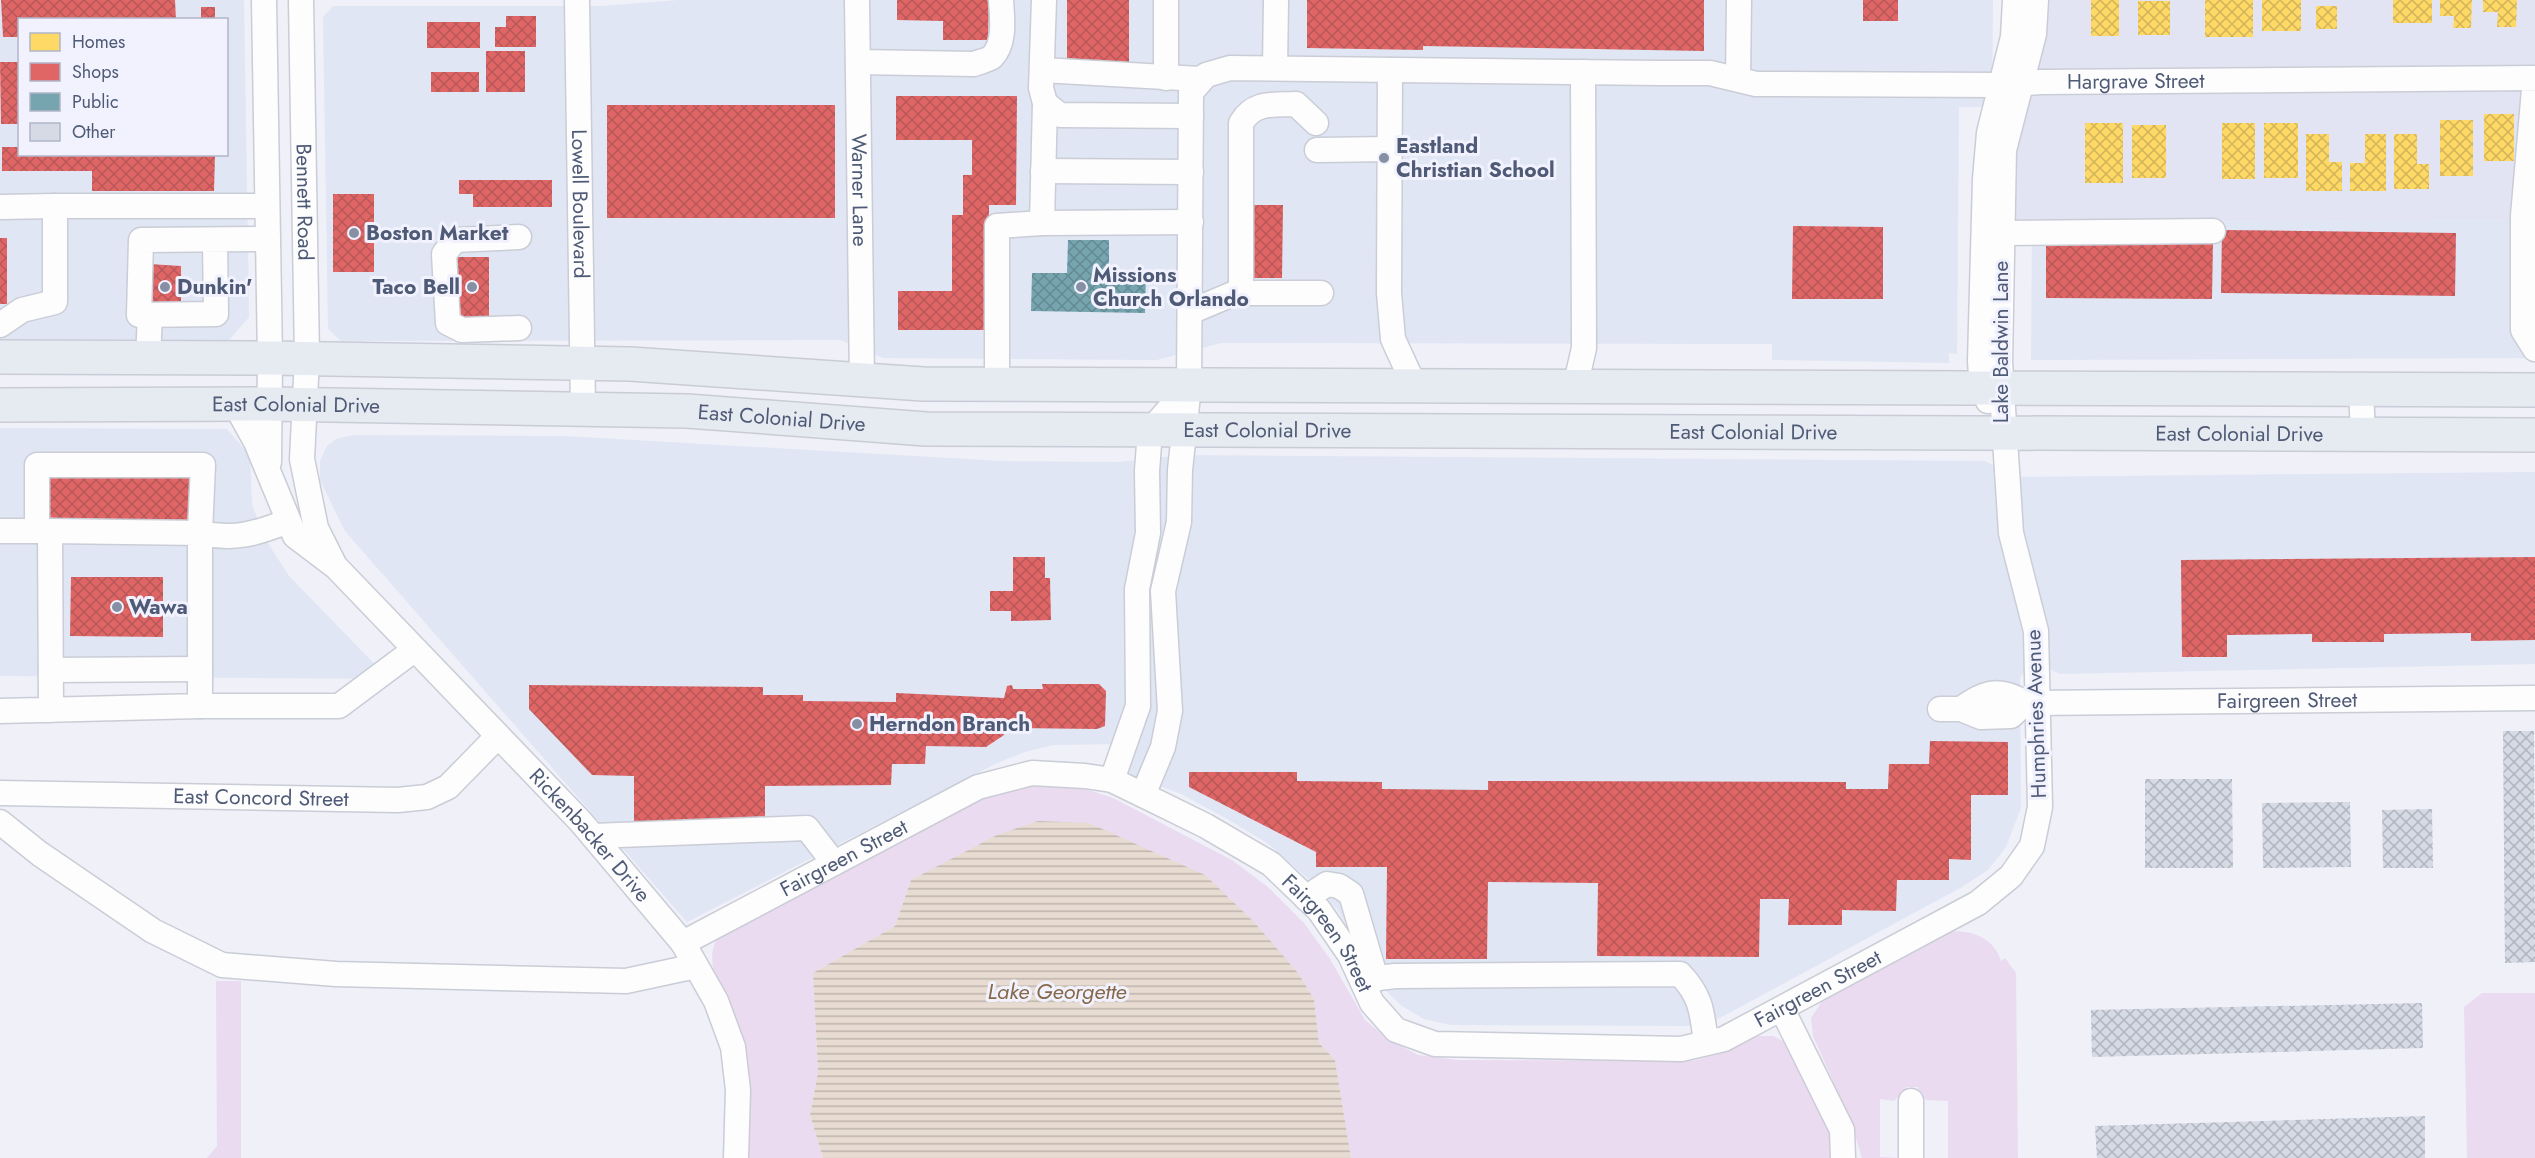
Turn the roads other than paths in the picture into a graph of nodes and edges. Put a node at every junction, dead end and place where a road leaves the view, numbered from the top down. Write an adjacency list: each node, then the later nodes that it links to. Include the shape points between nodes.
1 (264, 0): 30 (street, Bennett Road)
2 (301, 0): 49 (street, Bennett Road)
3 (577, 0): 50 (street, Lowell Boulevard)
4 (857, 0): 12 (street, Warner Lane)
5 (1001, 0): 12 (street, via 1002,30 992,57 974,64)
6 (1044, 0): 14 (street)
7 (1166, 0): 17 (street)
8 (1276, 0): 13 (street)
9 (1738, 0): 20 (street)
10 (2015, 0): 21 (street, Lake Baldwin Lane)
11 (2036, 0): 21 (street, Lake Baldwin Lane, via 2034,34)
12 (858, 62): 51 (street, Warner Lane)
13 (1275, 68): 15 (street, Hargrave Street); 19 (street, Hargrave Street, via 1230,68)
14 (1042, 70): 17 (street); 22 (street)
15 (1390, 70): 16 (street, Hargrave Street); 25 (street)
16 (1583, 72): 20 (street, Hargrave Street, via 1710,73); 56 (street, via 1584,348)
17 (1166, 78): 19 (street)
18 (2535, 78): 21 (street, Hargrave Street); 45 (street, via 2523,216 2523,330)
19 (1200, 79): 23 (street, via 1191,92)
20 (1738, 79): 21 (street, Hargrave Street, via 1756,84)
21 (2010, 84): 35 (street, Lake Baldwin Lane); 57 (street, Lake Baldwin Lane, via 1989,133 1985,178 1980,360)
22 (1045, 103): 23 (street, via 1060,115); 27 (street)
23 (1191, 116): 28 (street)
24 (1316, 123): 39 (street, via 1296,104 1261,105 1247,112 1241,123)
25 (1390, 149): 26 (street); 55 (street, via 1389,293 1393,339)
26 (1317, 150)
27 (1043, 171): 28 (street); 33 (street)
28 (1191, 172): 32 (street)
29 (55, 206): 30 (street); 31 (street); 43 (street, via 55,302 22,310)
30 (267, 206): 37 (street, Bennett Road)
31 (0, 207)
32 (1191, 222): 33 (street); 41 (street)
33 (1042, 223): 53 (street, via 997,226)
34 (2212, 231): 35 (street)
35 (2001, 233): 57 (street, Lake Baldwin Lane)
36 (519, 237): 44 (street, via 455,240 444,254 448,323 462,330)
37 (267, 239): 38 (street); 48 (street, Bennett Road)
38 (215, 240): 42 (street, via 216,314); 42 (street, via 141,240 139,315)
39 (1241, 293): 40 (street); 41 (street)
40 (1321, 293)
41 (1190, 312): 54 (street)
42 (150, 315): 47 (street)
43 (0, 324)
44 (519, 328)
45 (2535, 349)
46 (0, 357): 47 (highway, East Colonial Drive)
47 (148, 358): 48 (highway, East Colonial Drive)
48 (270, 358): 49 (highway, East Colonial Drive); 61 (street, Bennett Road)
49 (307, 358): 50 (highway, East Colonial Drive); 63 (street, Bennett Road)
50 (582, 363): 51 (highway, East Colonial Drive); 64 (street, Lowell Boulevard)
51 (862, 381): 52 (highway, East Colonial Drive); 65 (highway, via 838,400)
52 (923, 384): 53 (highway, East Colonial Drive); 66 (highway, via 876,400)
53 (997, 385): 54 (highway, East Colonial Drive)
54 (1190, 386): 55 (highway, East Colonial Drive); 67 (street); 68 (street)
55 (1415, 387): 56 (highway, East Colonial Drive)
56 (1575, 387): 57 (highway, East Colonial Drive); 69 (highway, via 1562,403 1546,413)
57 (1992, 388): 58 (highway, East Colonial Drive); 70 (street, Lake Baldwin Lane)
58 (2361, 390): 59 (highway, East Colonial Drive); 71 (street)
59 (2535, 390)
60 (235, 404): 61 (highway, East Colonial Drive); 62 (highway, East Colonial Drive); 73 (street, Rickenbacker Drive)
61 (269, 404): 63 (highway, East Colonial Drive); 73 (street, Rickenbacker Drive)
62 (0, 405)
63 (304, 405): 64 (highway, East Colonial Drive); 78 (street, Rickenbacker Drive, via 302,459 307,488 316,528)
64 (583, 409): 65 (highway, East Colonial Drive)
65 (772, 417): 66 (highway, East Colonial Drive)
66 (850, 425): 67 (highway, East Colonial Drive)
67 (1150, 431): 68 (highway, East Colonial Drive); 85 (street, via 1148,533 1137,589)
68 (1186, 431): 69 (highway, East Colonial Drive); 90 (street, via 1179,522 1162,591)
69 (1497, 432): 70 (highway, East Colonial Drive)
70 (2003, 434): 71 (highway, East Colonial Drive); 83 (street, Humphries Avenue, via 2011,533 2036,631)
71 (2363, 435): 72 (highway, East Colonial Drive)
72 (2535, 435)
73 (268, 470): 74 (street, Rickenbacker Drive)
74 (288, 521): 77 (street, via 238,537); 78 (street, Rickenbacker Drive, via 295,536)
75 (0, 531): 76 (street)
76 (43, 531): 77 (street); 77 (street, via 37,465 203,465); 81 (street)
77 (200, 533): 80 (street)
78 (336, 567): 79 (street, Rickenbacker Drive)
79 (414, 650): 84 (street, via 339,706); 89 (street, Rickenbacker Drive)
80 (200, 669): 81 (street); 84 (street)
81 (51, 670): 88 (street)
82 (2535, 698): 83 (street, Fairgreen Street)
83 (2031, 703): 86 (street, via 2011,716 1981,717); 98 (street, Humphries Avenue, via 2040,807 2032,846 2011,876)
84 (200, 706): 88 (street)
85 (1138, 706): 90 (street, via 1148,726); 91 (street)
86 (1950, 709)
87 (0, 711): 88 (street)
88 (51, 711)
89 (497, 737): 92 (street, East Concord Street, via 448,788 427,797 398,800); 95 (street, Rickenbacker Drive)
90 (1172, 738): 93 (street)
91 (1112, 780): 93 (street, Fairgreen Street); 96 (street, Fairgreen Street, via 1032,773 978,787)
92 (0, 793)
93 (1143, 795): 97 (street, Fairgreen Street, via 1271,864)
94 (0, 822): 100 (street, via 153,931 222,965 336,974 626,981)
95 (593, 836): 96 (street, via 807,828); 99 (street, Rickenbacker Drive)
96 (834, 863): 99 (street, Fairgreen Street)
97 (1306, 898): 101 (street, Fairgreen Street); 101 (street, via 1327,884 1351,894)
98 (1978, 903): 102 (street, Fairgreen Street)
99 (683, 943): 100 (street, Rickenbacker Drive)
100 (696, 966): 105 (street, Rickenbacker Drive, via 716,1001 733,1047 738,1090)
101 (1369, 979): 103 (street, Fairgreen Street, via 1372,1004 1396,1030 1435,1044 1681,1049); 103 (street, via 1680,974 1701,1004)
102 (1782, 1009): 103 (street, Fairgreen Street, via 1724,1040); 106 (street, via 1842,1130)
103 (1706, 1043)
104 (1911, 1101): 107 (street)
105 (736, 1158)
106 (1843, 1158)
107 (1911, 1158)

